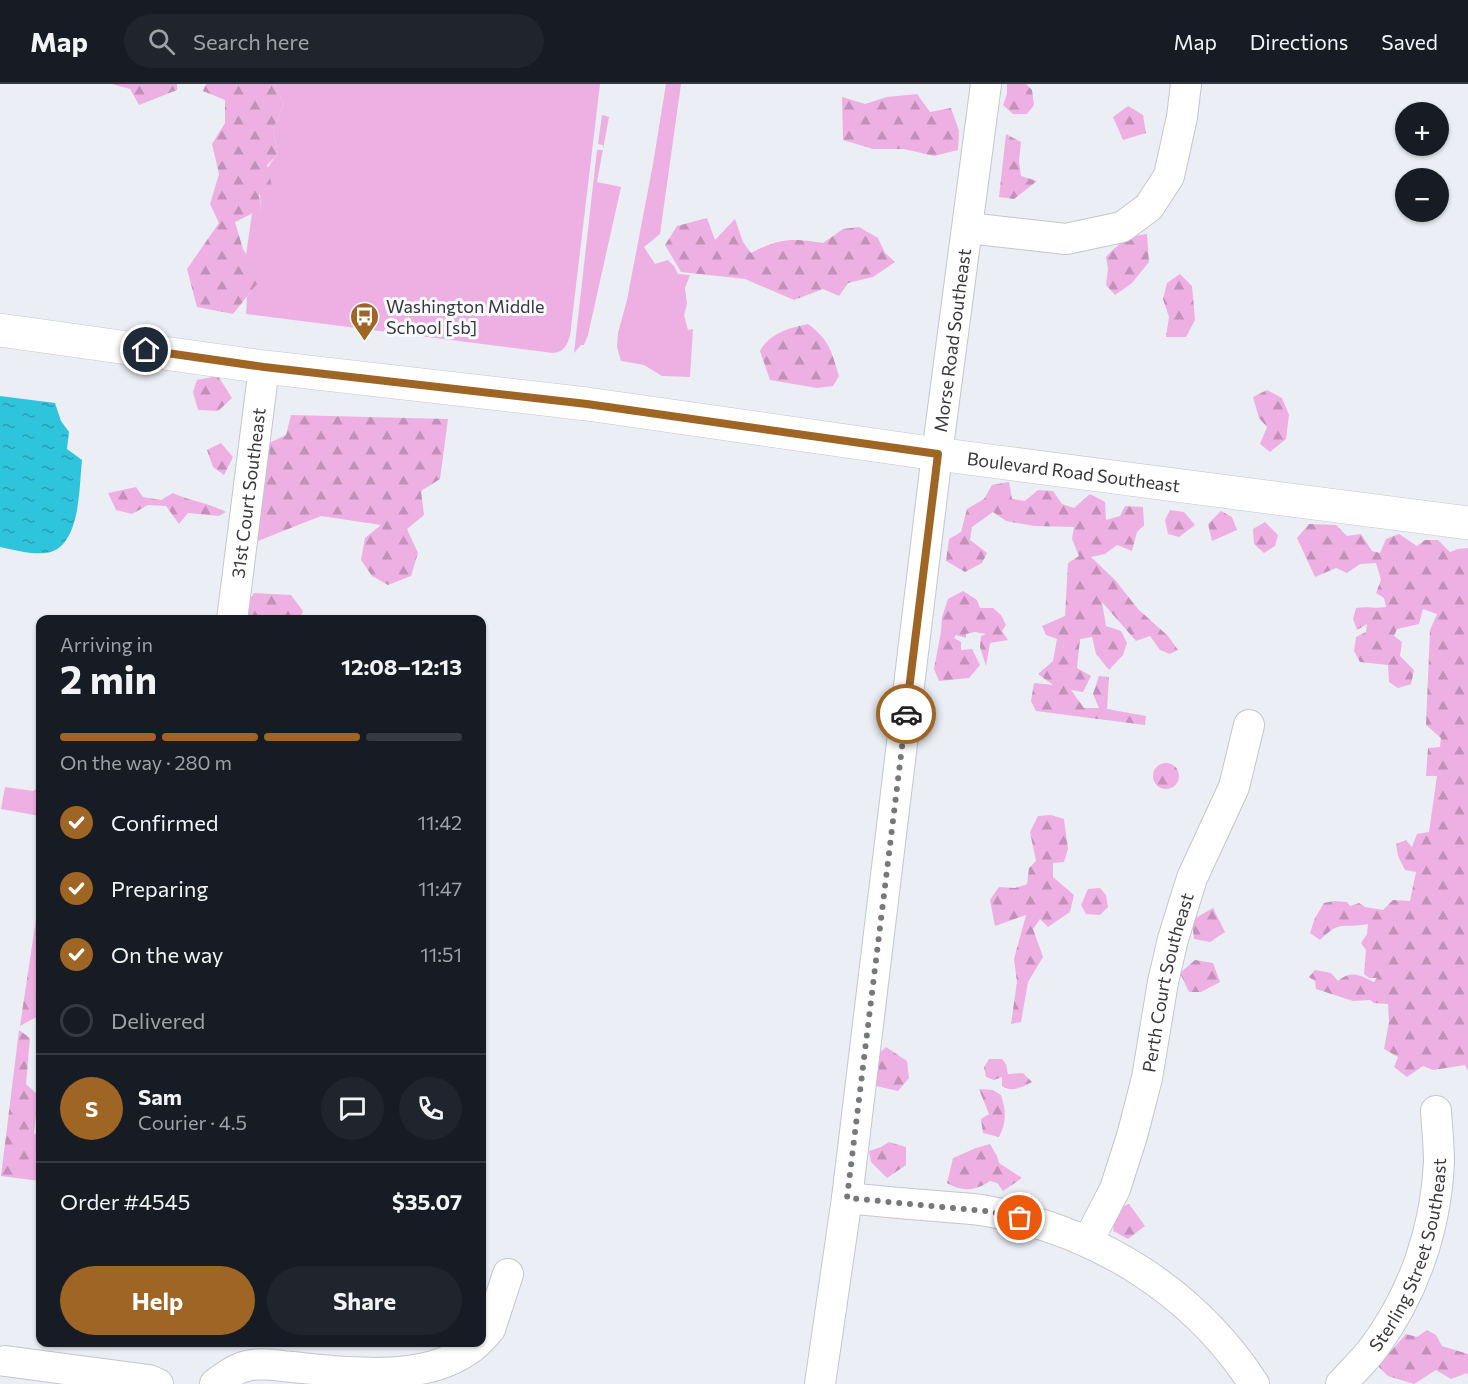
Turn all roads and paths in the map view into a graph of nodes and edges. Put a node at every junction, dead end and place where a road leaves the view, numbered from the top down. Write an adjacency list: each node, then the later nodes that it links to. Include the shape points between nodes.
1 (986, 84): 3 (street, Morse Road Southeast)
2 (1186, 84): 3 (street, via 1169,177 1149,207 1122,227 1066,239)
3 (968, 228): 6 (street, Morse Road Southeast)
4 (0, 330): 5 (street, Boulevard Road Southeast)
5 (264, 367): 6 (street, Boulevard Road Southeast, via 587,404); 8 (street, 31st Court Southeast)
6 (938, 454): 7 (street, Boulevard Road Southeast); 11 (street, Morse Road Southeast)
7 (1468, 523)
8 (233, 615)
9 (1249, 724): 12 (street, Perth Court Southeast, via 1234,787 1192,878 1173,939 1132,1136 1115,1189)
10 (1436, 1111): 21 (street, Sterling Street Southeast, via 1439,1161 1435,1201 1421,1259 1391,1322)
11 (847, 1198): 12 (street, via 986,1211 1038,1222); 19 (street, Morse Road Southeast)
12 (1088, 1241): 20 (street, via 1130,1263 1193,1311)
13 (508, 1274): 14 (street)
14 (486, 1334)
15 (472, 1347): 18 (street, via 439,1370 407,1376 267,1365 247,1366)
16 (5, 1361): 17 (street)
17 (158, 1384)
18 (215, 1384)
19 (820, 1384)
20 (1254, 1384)
21 (1341, 1384)

